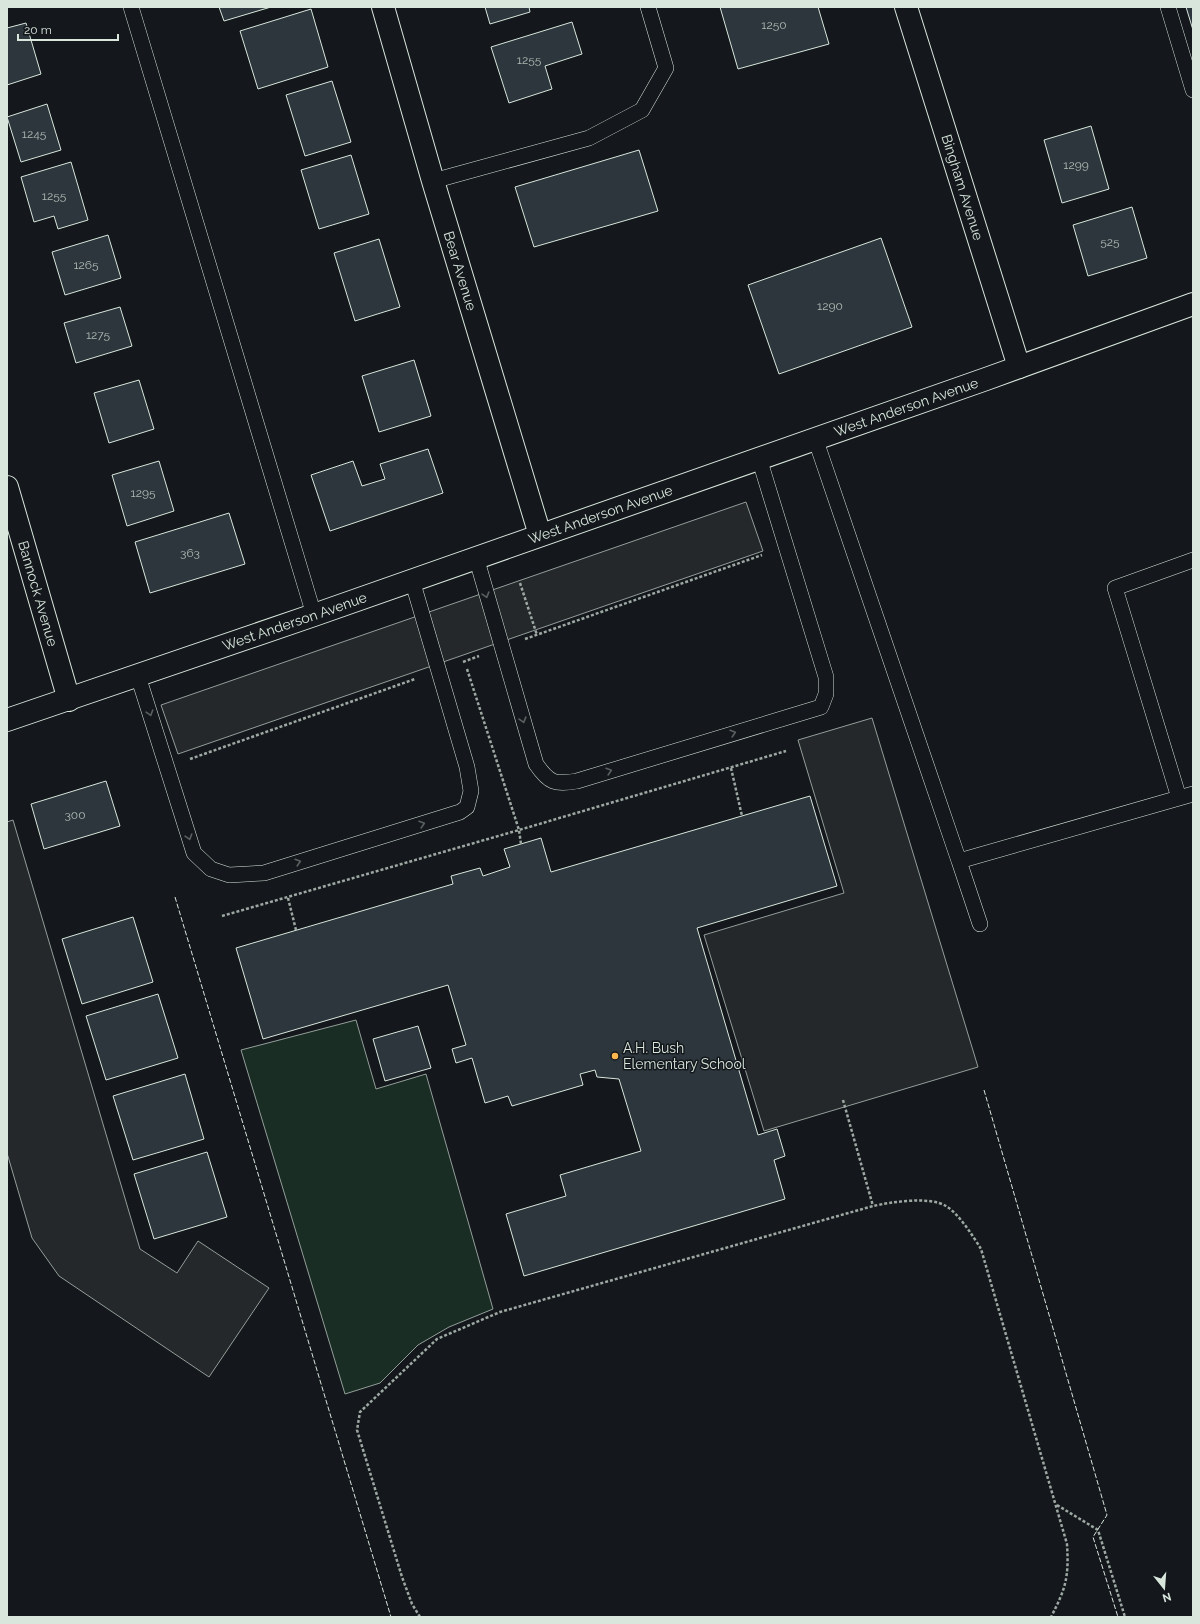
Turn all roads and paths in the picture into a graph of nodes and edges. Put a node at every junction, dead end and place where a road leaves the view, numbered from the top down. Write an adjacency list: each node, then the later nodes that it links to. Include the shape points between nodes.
1 (131, 7): 19 (lane)
2 (383, 7): 7 (street, Bear Avenue)
3 (648, 7): 7 (lane, via 666,68 642,110 589,138)
4 (906, 7): 9 (street, Bingham Avenue)
5 (1168, 7): 6 (lane)
6 (1193, 90)
7 (433, 181): 13 (street, Bear Avenue)
8 (1193, 304): 9 (street, West Anderson Avenue)
9 (1019, 367): 10 (street, West Anderson Avenue)
10 (815, 438): 11 (street, West Anderson Avenue); 31 (lane)
11 (759, 458): 13 (street, West Anderson Avenue); 21 (lane, one-way to 11, via 536,764 546,778 560,784 578,781 821,707 826,694 826,677)
12 (7, 487): 24 (street, Bannock Avenue)
13 (540, 535): 15 (street, West Anderson Avenue)
14 (764, 554): 20 (path)
15 (476, 557): 17 (street, West Anderson Avenue); 21 (lane, one-way to 21)
16 (1193, 560): 28 (lane, via 1115,588)
17 (412, 580): 19 (street, West Anderson Avenue); 22 (lane)
18 (520, 583): 20 (path)
19 (314, 615): 23 (street, West Anderson Avenue)
20 (537, 635): 21 (path)
21 (502, 648): 22 (path)
22 (439, 670): 23 (lane, one-way to 22, via 194,853 211,869 229,875 264,873 460,812 468,807 471,790 467,767); 26 (path)
23 (138, 676): 24 (street, West Anderson Avenue)
24 (69, 700): 25 (street, West Anderson Avenue)
25 (7, 720)
26 (187, 760)
27 (731, 768): 29 (path)
28 (1186, 796): 31 (lane)
29 (742, 816)
30 (521, 844): 32 (path, via 519,830)
31 (959, 861): 34 (lane)
32 (288, 898): 33 (path); 35 (path)
33 (222, 916)
34 (980, 924)
35 (296, 930)
36 (843, 1100): 37 (path)
37 (874, 1206): 38 (path, via 900,1201 924,1201 946,1205 969,1229 981,1249); 39 (path, via 500,1312 437,1339 406,1367 360,1412 357,1430 402,1577)
38 (1057, 1505): 40 (path, via 1067,1544 1068,1567 1064,1593); 41 (path, via 1098,1530)
39 (420, 1617)
40 (1050, 1617)
41 (1125, 1617)

